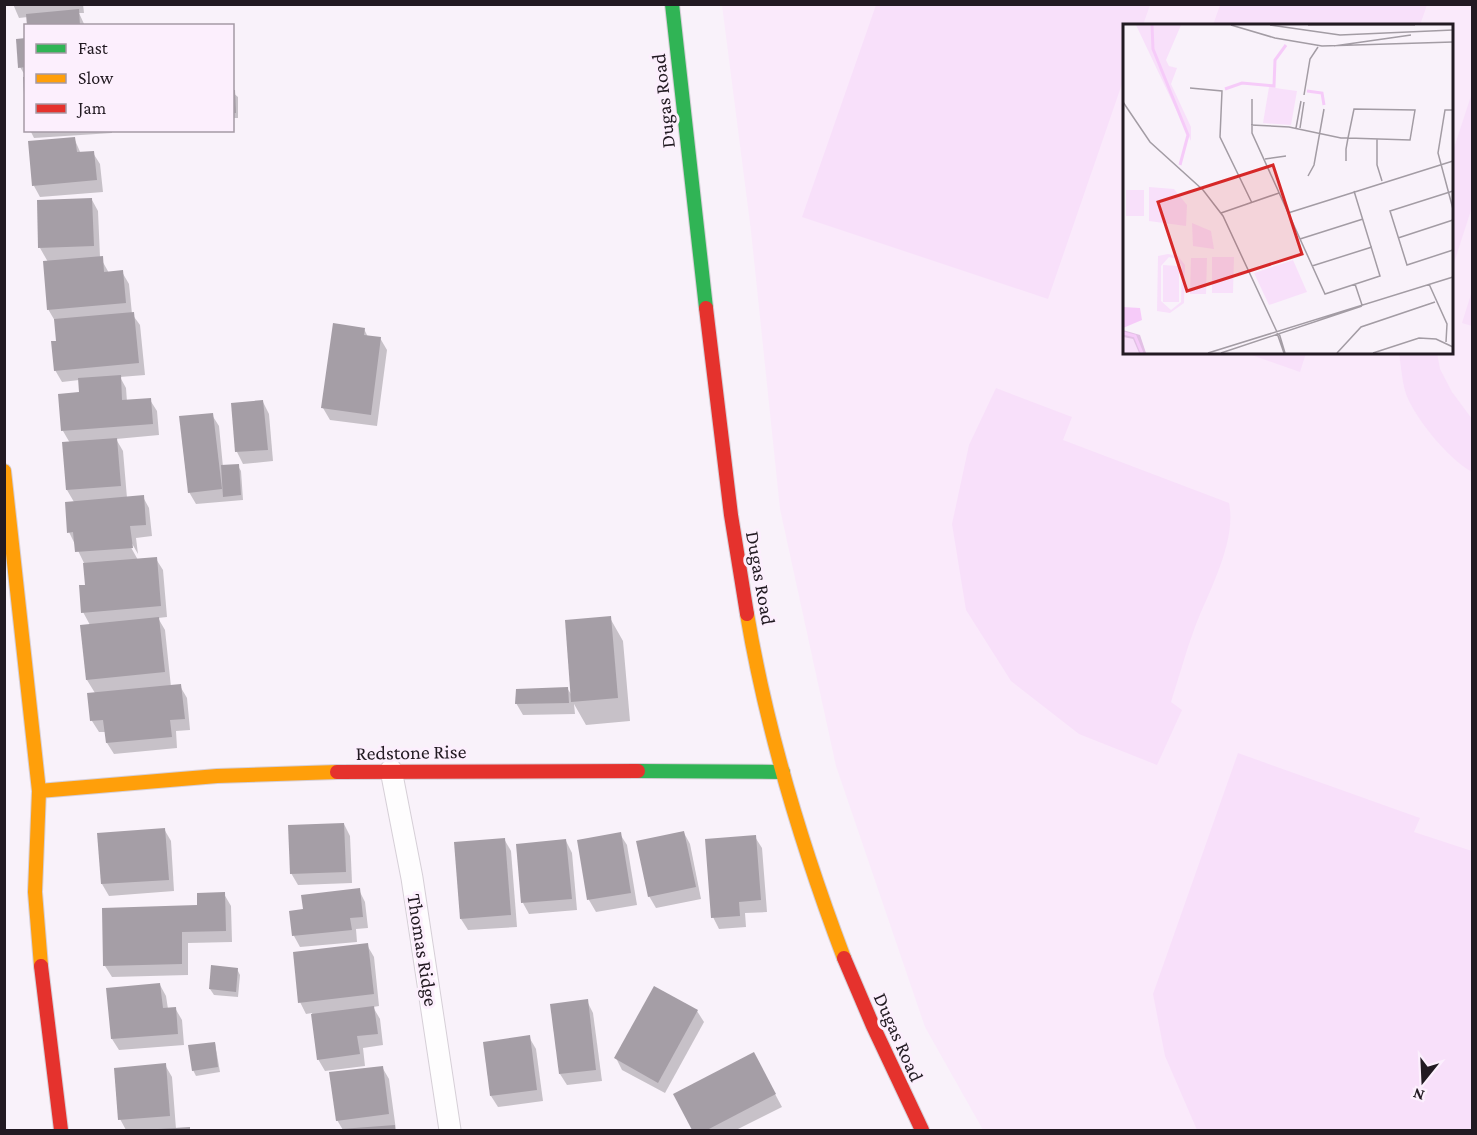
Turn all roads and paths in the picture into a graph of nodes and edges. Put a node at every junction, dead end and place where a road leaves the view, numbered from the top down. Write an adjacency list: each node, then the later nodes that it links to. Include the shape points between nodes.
1 (672, 4): 5 (street, Dugas Road, via 732,526 756,661)
2 (4, 471): 3 (street)
3 (8, 527): 6 (street)
4 (391, 770): 5 (street, Redstone Rise); 6 (street, Redstone Rise, via 217,776); 8 (street, Thomas Ridge, via 414,890)
5 (783, 772): 9 (street, Dugas Road, via 854,981)
6 (39, 792): 7 (street, via 35,892 45,1013)
7 (61, 1131)
8 (450, 1131)
9 (922, 1131)

